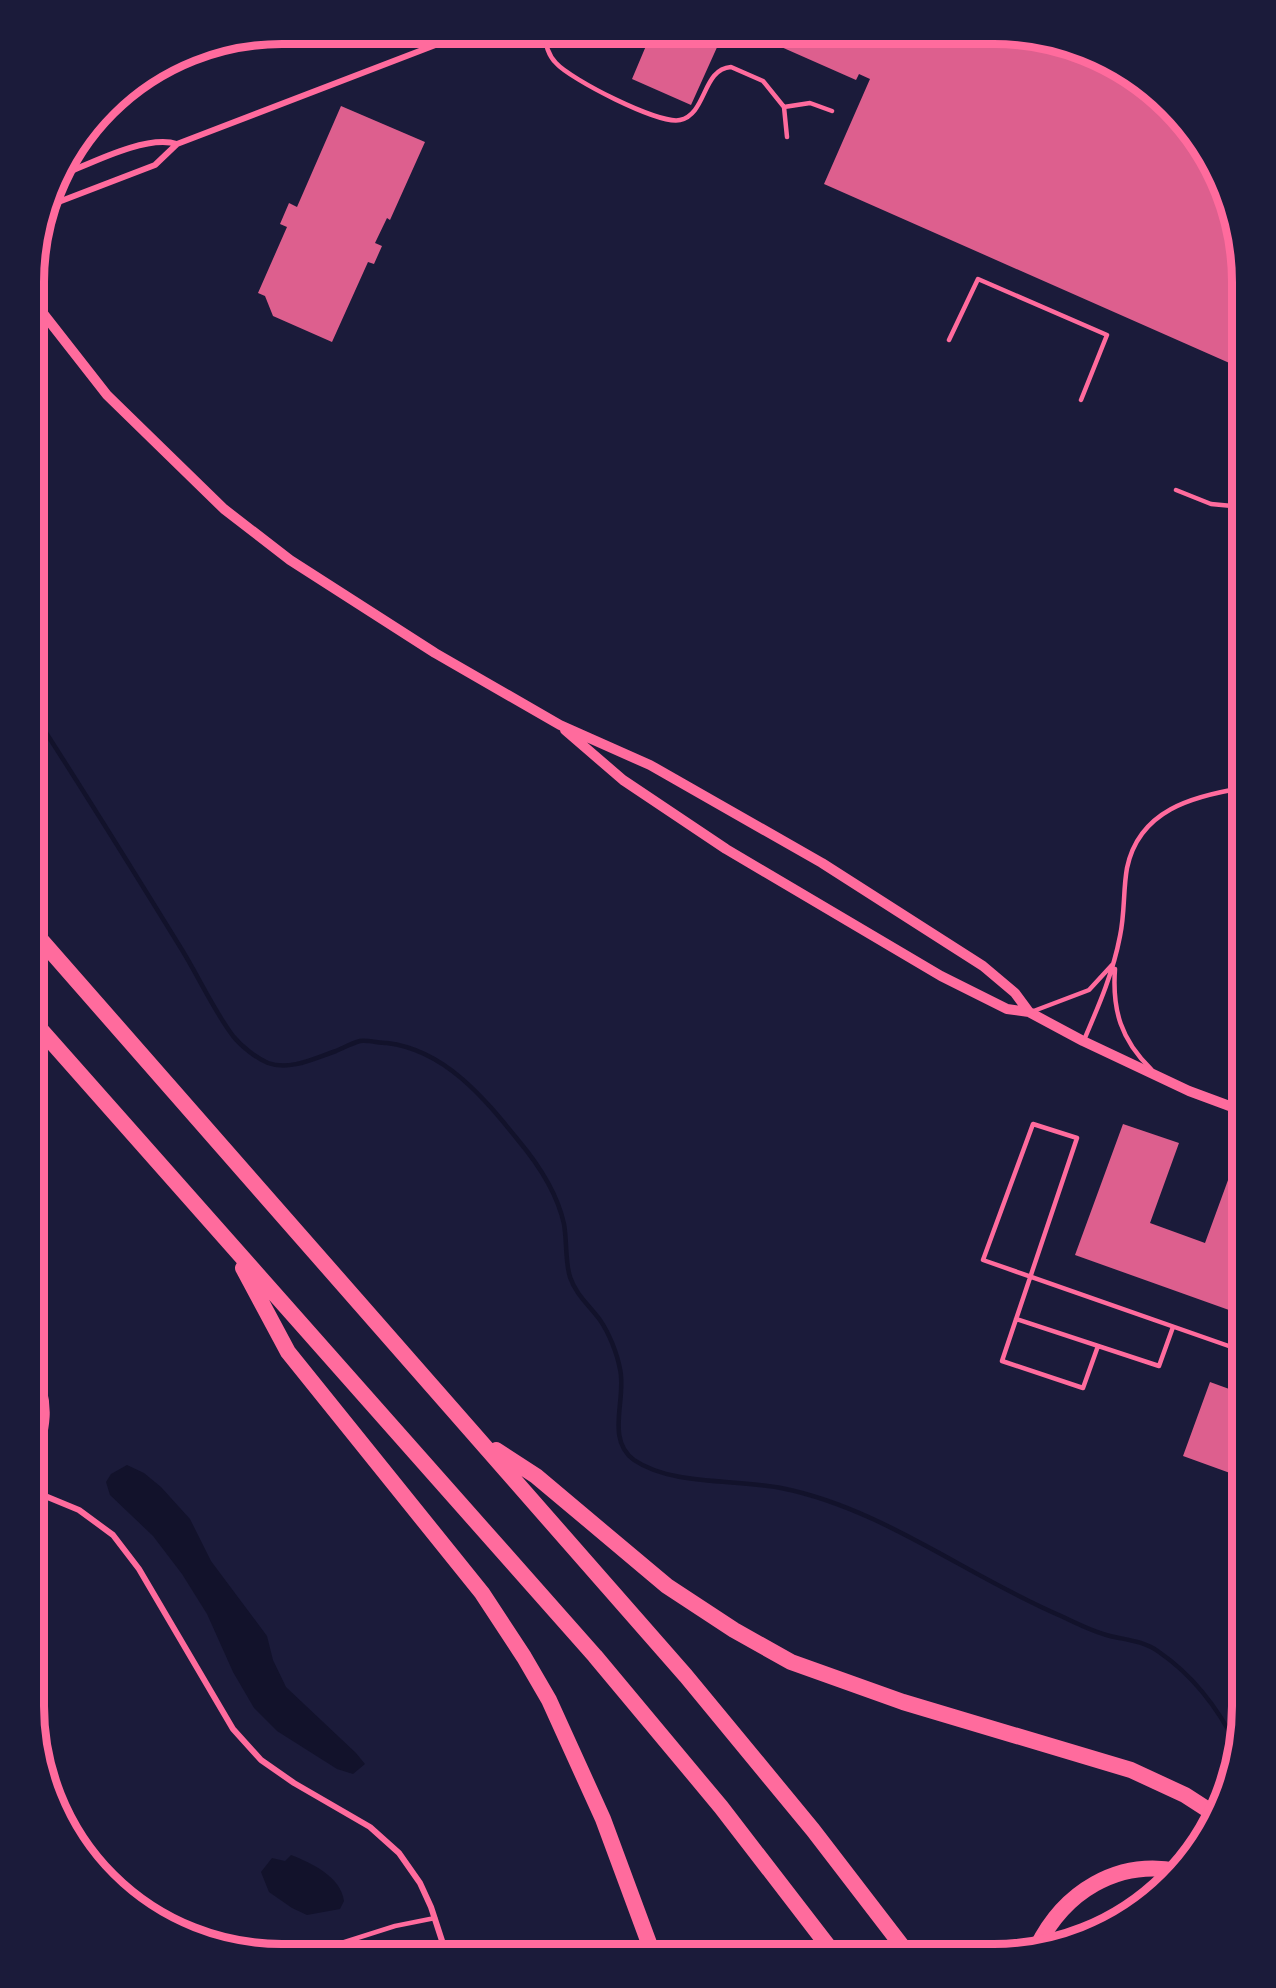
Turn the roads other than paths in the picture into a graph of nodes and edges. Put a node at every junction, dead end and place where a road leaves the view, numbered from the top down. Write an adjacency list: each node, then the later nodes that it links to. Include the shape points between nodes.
1 (438, 44): 6 (street)
2 (547, 44): 3 (lane, via 552,59 571,76 660,118 677,121 687,117 716,73 725,67 741,69 763,81)
3 (784, 107): 4 (lane, via 810,103); 5 (lane)
4 (832, 111)
5 (787, 137)
6 (177, 144): 7 (street, via 144,144); 8 (street, via 155,165)
7 (70, 172)
8 (57, 203)
9 (44, 314): 14 (street, via 107,395 224,509 339,595)
10 (949, 340): 11 (lane, via 978,279 1107,334)
11 (1081, 400)
12 (1176, 490): 13 (lane, via 1211,504)
13 (1232, 506)
14 (560, 725): 18 (street, via 650,765 822,863 983,966 1016,993); 18 (street, via 623,780 780,883 941,976 1007,1009)
15 (1232, 791): 17 (lane, via 1178,804 1144,831 1128,866)
16 (44, 943): 30 (highway)
17 (1116, 957): 18 (lane, via 1089,990); 20 (lane); 21 (lane, via 1117,1020 1132,1048)
18 (1029, 1012): 20 (street)
19 (44, 1033): 23 (highway)
20 (1083, 1041): 21 (street)
21 (1162, 1078): 22 (street)
22 (1232, 1107)
23 (230, 1243): 39 (highway, via 288,1352 482,1593 524,1657 549,1700 603,1819); 40 (highway, via 602,1664)
24 (1030, 1276): 24 (lane, via 1077,1138 1033,1124 983,1260); 25 (lane); 26 (lane)
25 (1016, 1319): 27 (lane); 27 (lane, via 1002,1361 1083,1388)
26 (1173, 1326): 27 (lane, via 1159,1366); 28 (lane)
27 (1098, 1346)
28 (1232, 1347)
29 (44, 1389): 31 (street, via 49,1400)
30 (478, 1437): 33 (highway, via 536,1476 667,1586 791,1662 903,1702 1131,1770); 41 (highway, via 752,1755)
31 (44, 1439)
32 (44, 1496): 35 (street, via 79,1510 113,1535 139,1569 233,1728 261,1760 370,1827 399,1853 420,1883)
33 (1209, 1810)
34 (1167, 1870): 36 (highway, via 1132,1870 1108,1876 1084,1889 1063,1906)
35 (435, 1918): 37 (lane); 38 (street)
36 (1042, 1940)
37 (338, 1944)
38 (443, 1944)
39 (649, 1944)
40 (827, 1944)
41 (900, 1944)

